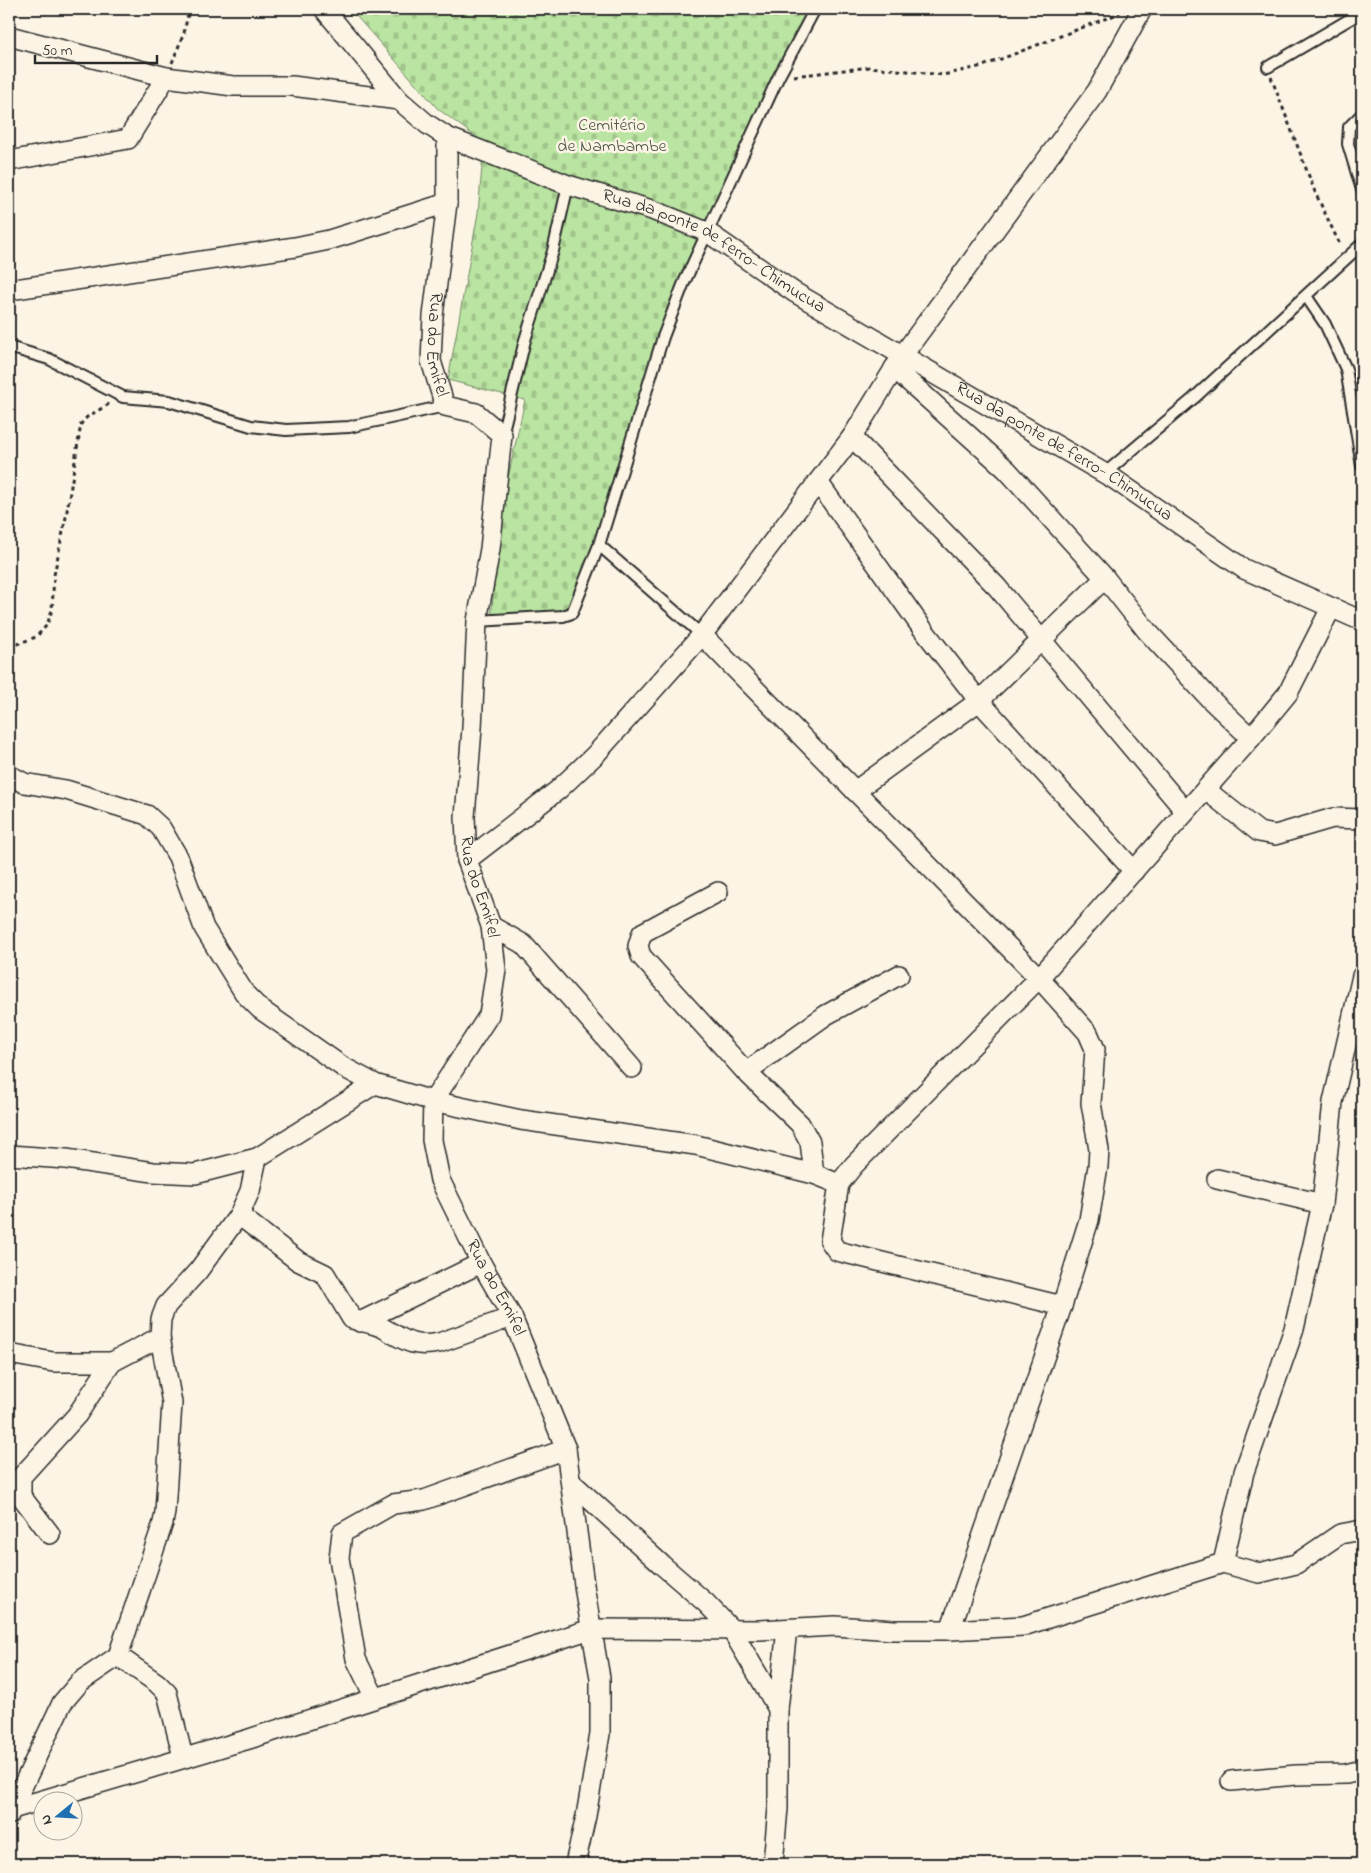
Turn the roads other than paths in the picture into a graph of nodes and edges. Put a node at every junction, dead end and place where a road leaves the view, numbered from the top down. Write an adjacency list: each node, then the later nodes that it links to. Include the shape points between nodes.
1 (324, 9): 8 (street, Rua da ponte de ferro- Chimucua)
2 (815, 9): 15 (lane, via 778,78)
3 (1142, 9): 20 (street, via 1097,91)
4 (1362, 12): 6 (lane)
5 (9, 36): 7 (street)
6 (1268, 67)
7 (166, 77): 8 (street, via 233,86 292,86); 11 (street, via 128,139)
8 (400, 100): 10 (street, Rua da ponte de ferro- Chimucua)
9 (1362, 114): 13 (lane, via 1349,127 1348,144)
10 (447, 137): 12 (street, Rua da ponte de ferro- Chimucua); 14 (street, Rua do Emifel)
11 (9, 161)
12 (568, 185): 15 (street, Rua da ponte de ferro- Chimucua, via 652,210); 22 (lane, via 554,251 525,340)
13 (1362, 190)
14 (447, 203): 17 (street, via 329,240 294,247); 21 (street, Rua do Emifel, via 433,316 431,361)
15 (707, 232): 20 (street, Rua da ponte de ferro- Chimucua); 27 (lane, via 663,338)
16 (1362, 244): 18 (lane)
17 (9, 290)
18 (1306, 296): 24 (lane, via 1325,324 1346,369); 25 (lane)
19 (9, 347): 21 (lane, via 49,359 123,397 168,400 251,426 286,430 349,427)
20 (898, 362): 23 (street); 25 (street, Rua da ponte de ferro- Chimucua); 28 (street, via 1007,470)
21 (445, 406): 22 (street, Rua do Emifel, via 476,413)
22 (502, 434): 30 (street, Rua do Emifel, via 490,549)
23 (852, 437): 26 (street); 33 (street, via 997,587)
24 (1362, 466)
25 (1104, 474): 29 (street, Rua da ponte de ferro- Chimucua, via 1244,568)
26 (818, 482): 32 (street); 34 (street, via 922,628)
27 (599, 545): 30 (lane, via 572,612 563,616); 32 (lane)
28 (1105, 578): 33 (street); 35 (street, via 1147,630)
29 (1331, 608): 31 (street, Rua da ponte de ferro- Chimucua); 35 (street, via 1288,693)
30 (477, 621): 41 (street, Rua do Emifel, via 465,817)
31 (1362, 621)
32 (702, 635): 37 (street); 41 (street, via 595,755 558,790)
33 (1042, 639): 34 (street); 39 (street)
34 (980, 701): 37 (street); 42 (street)
35 (1251, 738): 38 (street)
36 (9, 775): 50 (street, via 24,783 66,790 147,815 161,828 178,857 204,928 245,994 260,1009 343,1067)
37 (855, 790): 47 (street)
38 (1206, 790): 39 (street); 40 (street, via 1259,832 1275,835 1333,818)
39 (1185, 811): 42 (street)
40 (1362, 819)
41 (467, 860): 44 (street, Rua do Emifel)
42 (1134, 871): 47 (street)
43 (718, 892): 49 (street, via 642,933 638,946 648,966)
44 (491, 926): 48 (street, via 523,944); 51 (street, Rua do Emifel, via 496,970 490,1015)
45 (899, 975): 49 (street, via 826,1015)
46 (1362, 976): 57 (street, via 1333,1102)
47 (1039, 978): 56 (street); 60 (street, via 1088,1033 1095,1049 1091,1103 1099,1150 1098,1166 1089,1220)
48 (632, 1068)
49 (746, 1072): 54 (street, via 800,1124 810,1142)
50 (375, 1084): 51 (street); 53 (street)
51 (433, 1101): 54 (street, via 521,1120 696,1145); 59 (street, Rua do Emifel, via 432,1140 440,1180)
52 (9, 1155): 53 (street, via 196,1174)
53 (257, 1158): 58 (street, via 250,1191)
54 (814, 1174): 56 (street)
55 (1217, 1179): 57 (street)
56 (839, 1184): 60 (street, via 830,1241 837,1251)
57 (1322, 1204): 70 (street, via 1294,1329 1244,1472)
58 (239, 1215): 62 (street, via 298,1262 325,1274 352,1319); 63 (street, via 198,1271 166,1306)
59 (481, 1263): 61 (street, Rua do Emifel); 62 (street)
60 (1062, 1306): 74 (street)
61 (512, 1317): 62 (street, via 426,1345 405,1342 381,1327); 66 (street, Rua do Emifel)
62 (360, 1322)
63 (160, 1337): 65 (street); 75 (street, via 172,1403 165,1512)
64 (9, 1354): 65 (street, via 53,1362)
65 (112, 1362): 69 (street, via 77,1415 21,1477 20,1496)
66 (566, 1448): 67 (street, Rua do Emifel); 76 (street, via 424,1500 393,1504 342,1533 339,1558 356,1659)
67 (571, 1482): 71 (street, Rua do Emifel); 72 (street)
68 (1362, 1530): 70 (street, via 1340,1534 1296,1564 1259,1573)
69 (50, 1534)
70 (1223, 1563): 74 (street, via 1022,1626)
71 (591, 1629): 72 (street); 76 (street); 82 (street, Rua do Emifel, via 600,1678 600,1734)
72 (732, 1629): 73 (street); 77 (street)
73 (787, 1629): 74 (street, via 835,1626); 77 (street)
74 (950, 1630)
75 (118, 1656): 78 (street, via 167,1693); 81 (street, via 80,1682 62,1703)
76 (375, 1698): 78 (street)
77 (778, 1710): 83 (street, via 778,1808)
78 (183, 1757): 81 (street)
79 (1362, 1770): 80 (street, via 1346,1774)
80 (1231, 1781)
81 (9, 1811)
82 (575, 1864)
83 (773, 1864)

